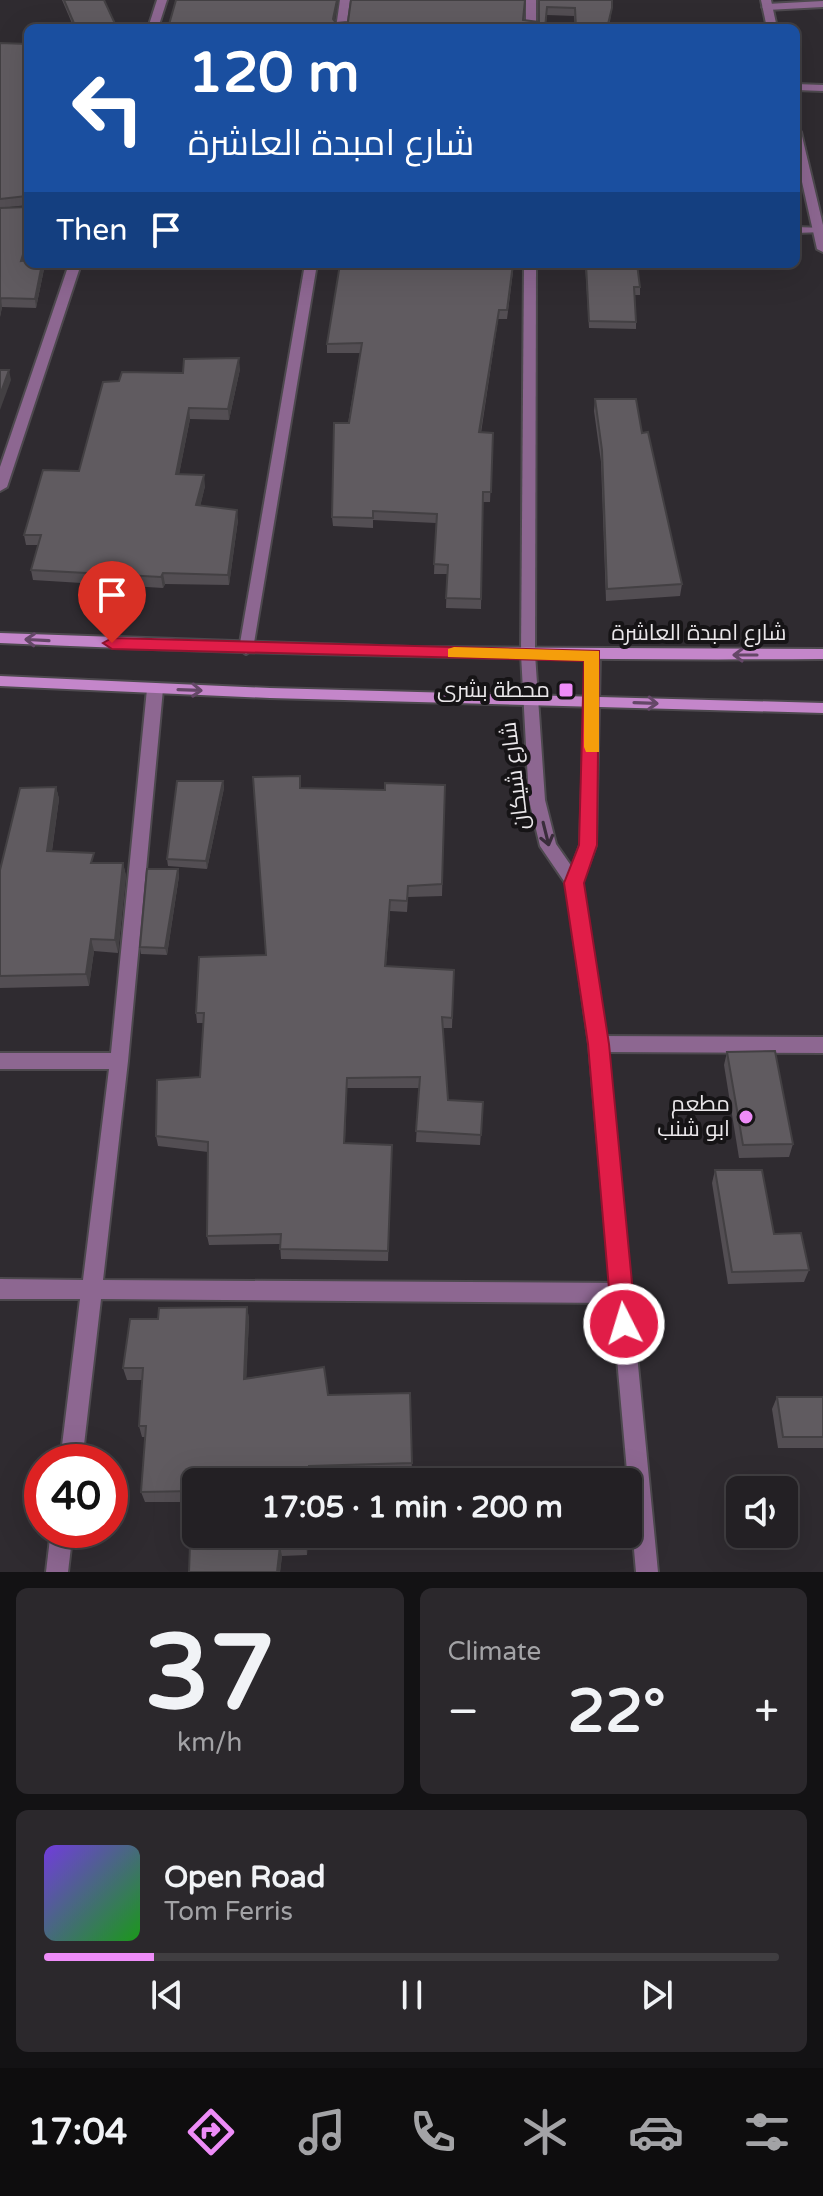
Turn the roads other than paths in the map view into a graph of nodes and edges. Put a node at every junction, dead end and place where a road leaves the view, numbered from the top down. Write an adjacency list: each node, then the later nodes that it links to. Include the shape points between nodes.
1 (162, 0): 6 (street)
2 (345, 0): 7 (street)
3 (531, 0): 8 (street)
4 (766, 4): 5 (street); 9 (street)
5 (823, 4)
6 (154, 24)
7 (342, 24)
8 (531, 24)
9 (771, 24)
10 (800, 87): 11 (street)
11 (823, 88)
12 (800, 149): 14 (street)
13 (800, 230): 14 (street)
14 (819, 230): 15 (street)
15 (823, 249)
16 (74, 268): 19 (street)
17 (310, 268): 21 (street)
18 (530, 268): 22 (street, شارع شيكان)
19 (0, 487)
20 (0, 638): 21 (main road, شارع امبدة العاشرة, one-way to 20)
21 (246, 649): 22 (main road, شارع امبدة العاشرة)
22 (528, 654): 24 (main road, شارع امبدة العاشرة); 27 (street, شارع شيكان)
23 (823, 654): 24 (main road, شارع امبدة العاشرة, one-way to 24)
24 (593, 655): 28 (street, شارع شيكان)
25 (0, 681): 26 (main road)
26 (155, 689): 27 (main road, one-way to 27); 34 (street)
27 (531, 701): 28 (main road); 30 (street, شارع شيكان, one-way to 30, via 537,800 548,846)
28 (594, 701): 29 (main road, one-way to 29); 30 (street, شارع شيكان, via 588,845)
29 (823, 708)
30 (574, 883): 31 (street, شارع شيكان)
31 (598, 1044): 32 (street); 37 (street, شارع شيكان)
32 (823, 1045)
33 (0, 1061): 34 (street)
34 (119, 1061): 36 (street)
35 (0, 1289): 36 (street)
36 (93, 1290): 37 (street); 38 (street)
37 (621, 1293): 41 (street, شارع شيكان)
38 (73, 1444)
39 (60, 1548): 40 (street)
40 (57, 1572)
41 (647, 1572)

